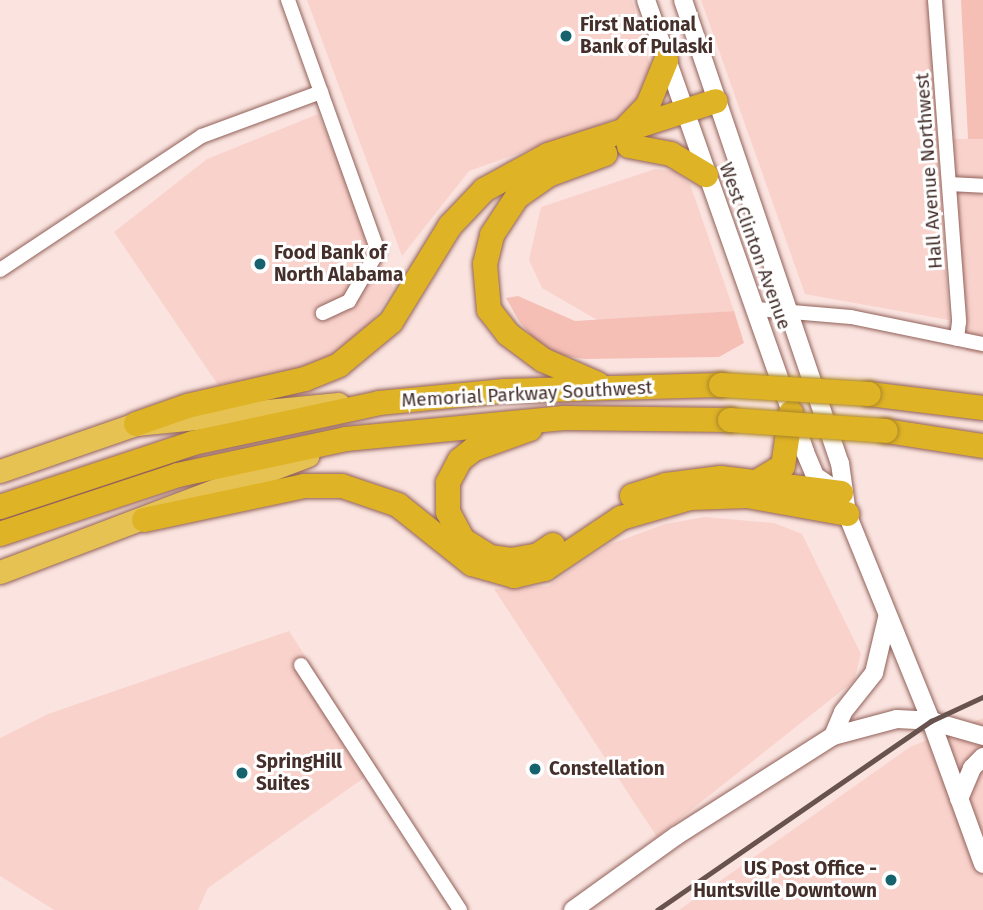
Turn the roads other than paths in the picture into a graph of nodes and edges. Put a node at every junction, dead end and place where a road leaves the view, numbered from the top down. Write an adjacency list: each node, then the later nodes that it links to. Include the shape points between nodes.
1 (288, 0): 6 (street)
2 (646, 0): 5 (street, West Clinton Avenue)
3 (683, 0): 7 (street, West Clinton Avenue)
4 (935, 0): 11 (street, Hall Avenue Northwest)
5 (666, 61): 8 (street, West Clinton Avenue); 9 (highway, via 648,105)
6 (321, 92): 13 (street, via 202,136); 16 (street, via 378,251 349,301)
7 (719, 108): 8 (highway); 15 (street, West Clinton Avenue)
8 (687, 119): 9 (highway); 10 (street, West Clinton Avenue)
9 (625, 139): 10 (highway, via 671,154); 19 (highway, via 527,188 499,221 485,264 489,310 508,334 543,360); 24 (highway, via 548,155 484,190 450,226 391,322 339,365 305,379 187,406)
10 (706, 175): 14 (street, West Clinton Avenue)
11 (949, 184): 12 (street); 17 (street, Hall Avenue Northwest)
12 (983, 186)
13 (0, 270)
14 (757, 309): 15 (street); 22 (street, West Clinton Avenue)
15 (788, 311): 17 (street, via 851,317); 29 (street, West Clinton Avenue, via 839,463)
16 (323, 313)
17 (957, 339): 18 (street)
18 (983, 344)
19 (605, 387): 20 (highway, Memorial Parkway Southwest); 21 (highway, Memorial Parkway Southwest, bridge, via 721,385 869,394)
20 (379, 403): 24 (highway, via 282,407); 30 (highway, Memorial Parkway Southwest, via 193,443)
21 (983, 408)
22 (791, 413): 28 (highway, via 783,466); 29 (street, West Clinton Avenue, via 815,476)
23 (564, 418): 25 (highway, Memorial Parkway Southwest); 26 (highway, Memorial Parkway Southwest, bridge, via 730,420 886,431); 28 (highway, via 474,449 455,467 447,492 448,512 471,548 500,560 538,555 592,518 651,490 703,479)
24 (136, 424): 27 (highway)
25 (346, 439): 31 (highway); 32 (highway, Memorial Parkway Southwest, via 178,475)
26 (983, 446)
27 (0, 471)
28 (758, 481): 29 (highway)
29 (844, 504): 31 (highway, via 747,496 691,498 621,518 545,569 514,576 472,564 398,505 342,486 304,486); 34 (street, West Clinton Avenue)
30 (0, 507)
31 (144, 520): 33 (highway)
32 (0, 534)
33 (0, 572)
34 (887, 618): 36 (street, West Clinton Avenue); 37 (street, via 874,673 843,712)
35 (302, 665): 42 (street)
36 (932, 721): 37 (street, via 897,719); 38 (street); 40 (street, West Clinton Avenue)
37 (833, 736): 43 (street, via 676,836)
38 (983, 736)
39 (983, 757): 40 (street, via 972,768)
40 (960, 799): 41 (street, West Clinton Avenue)
41 (983, 864)
42 (460, 910)
43 (573, 910)

